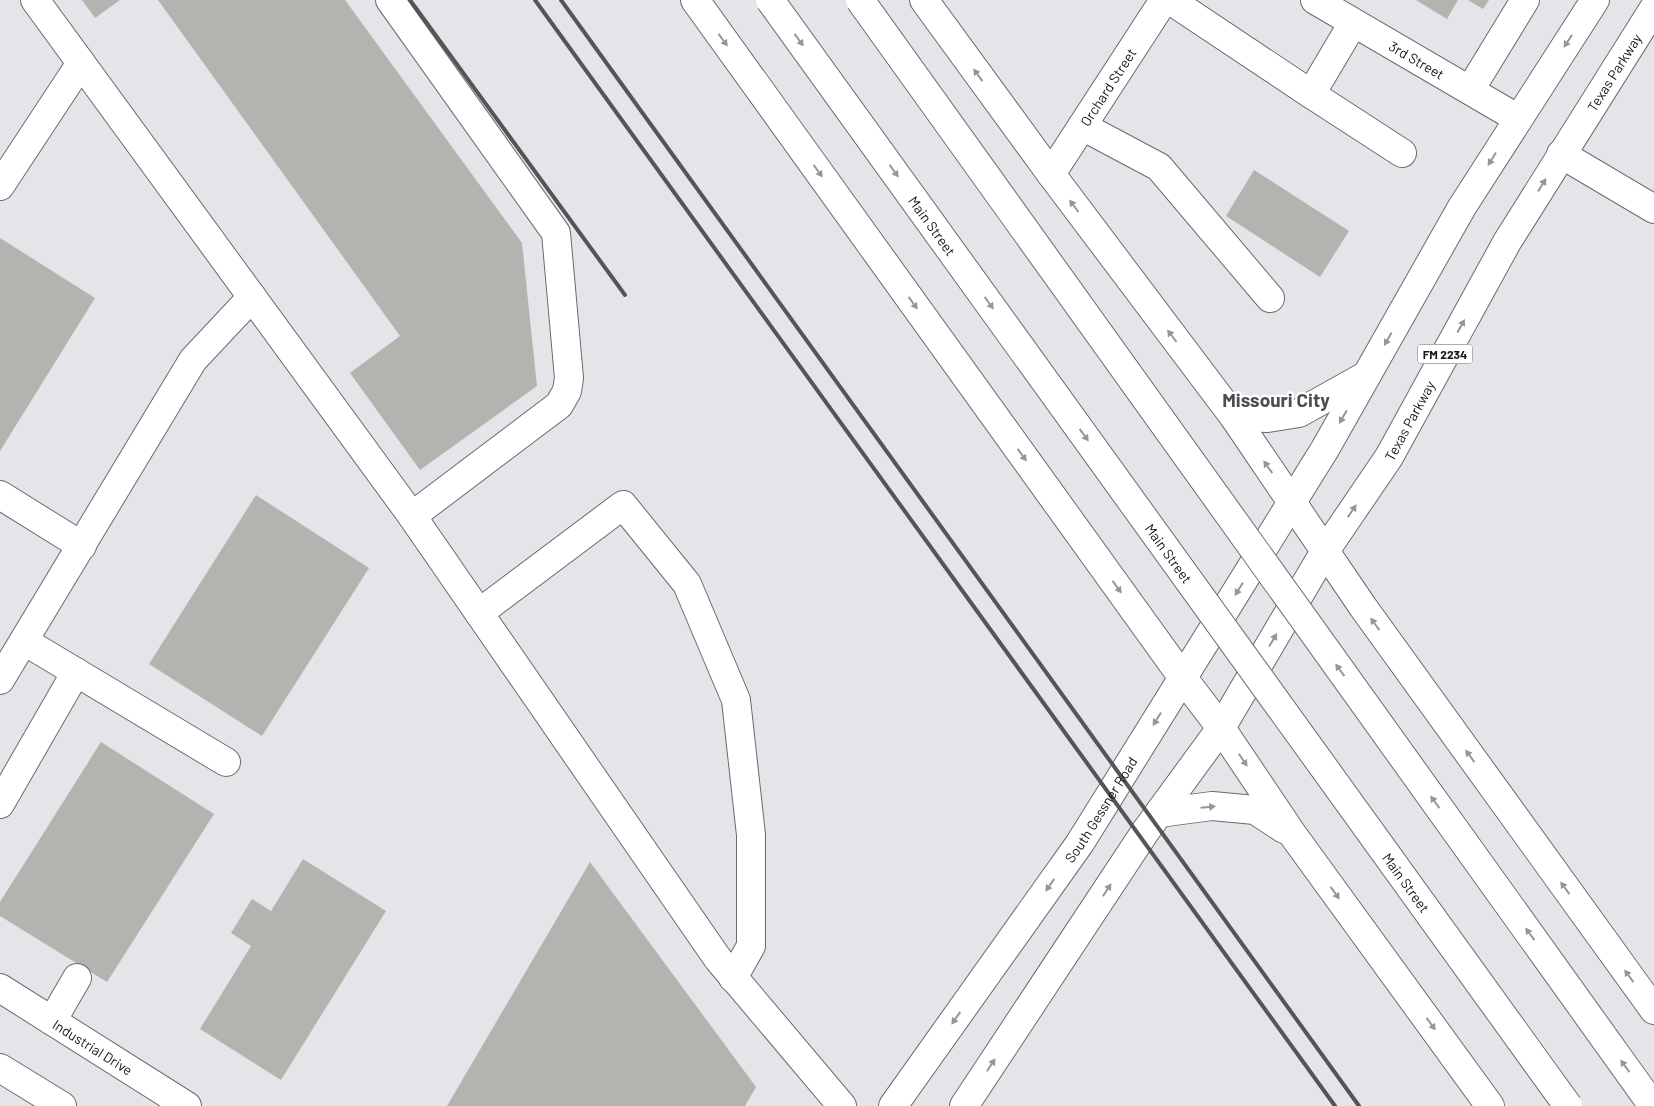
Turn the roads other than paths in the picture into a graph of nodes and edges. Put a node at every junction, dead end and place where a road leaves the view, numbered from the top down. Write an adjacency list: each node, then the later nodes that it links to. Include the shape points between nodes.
1 (35, 0): 14 (main road)
2 (390, 0): 30 (main road, via 556,233 569,378 567,392 559,405)
3 (694, 0): 36 (main road, one-way to 36)
4 (770, 0): 55 (main road, Main Street, one-way to 55, bridge)
5 (860, 0): 56 (main road, one-way to 5, bridge)
6 (924, 0): 21 (main road, one-way to 6)
7 (1164, 0): 18 (main road, Orchard Street)
8 (1170, 0): 16 (main road)
9 (1315, 0): 13 (main road, 3rd Street)
10 (1525, 0): 15 (main road)
11 (1595, 0): 17 (main road, one-way to 17)
12 (1654, 8): 20 (main road, Texas Parkway / FM 2234)
13 (1353, 23): 15 (main road, 3rd Street); 16 (main road)
14 (81, 63): 22 (main road); 24 (main road)
15 (1470, 90): 17 (main road, 3rd Street)
16 (1311, 94): 19 (main road)
17 (1517, 118): 26 (main road, one-way to 26, via 1462,207)
18 (1082, 126): 21 (main road, Orchard Street); 25 (main road, via 1159,167)
19 (1402, 153)
20 (1561, 154): 23 (main road); 32 (main road, Texas Parkway / FM 2234, one-way to 20, via 1389,457 1507,242)
21 (1051, 174): 27 (main road, one-way to 21)
22 (0, 186)
23 (1654, 209)
24 (252, 297): 30 (main road); 31 (main road, via 194,360)
25 (1270, 298)
26 (1367, 375): 27 (main road, via 1299,413 1267,418); 29 (main road, one-way to 29)
27 (1234, 417): 29 (main road, one-way to 27)
28 (0, 495): 31 (main road)
29 (1292, 503): 32 (main road); 36 (main road, South Gessner Road, one-way to 36)
30 (412, 516): 33 (main road)
31 (82, 546): 34 (main road)
32 (1324, 551): 38 (main road, Texas Parkway / FM 2234, one-way to 32); 46 (main road, one-way to 32)
33 (479, 613): 44 (main road); 44 (main road, via 623,505 687,584 736,700 751,835 751,946)
34 (24, 641): 35 (main road); 37 (main road)
35 (76, 672): 39 (main road); 40 (main road)
36 (1183, 678): 38 (main road); 52 (main road, South Gessner Road, one-way to 52, via 1080,843)
37 (0, 680)
38 (1221, 728): 41 (main road); 42 (main road, one-way to 42)
39 (226, 762)
40 (0, 804)
41 (1160, 813): 42 (main road, one-way to 42, via 1212,806 1255,810); 53 (main road, one-way to 41)
42 (1293, 835): 54 (main road, one-way to 54)
43 (77, 978): 47 (main road)
44 (734, 978): 51 (main road)
45 (0, 988): 47 (main road, Industrial Drive)
46 (1654, 1010)
47 (52, 1021): 50 (main road, Industrial Drive)
48 (0, 1068): 49 (main road)
49 (62, 1106)
50 (187, 1106)
51 (842, 1106)
52 (893, 1106)
53 (964, 1106)
54 (1490, 1106)
55 (1568, 1106)
56 (1653, 1106)

